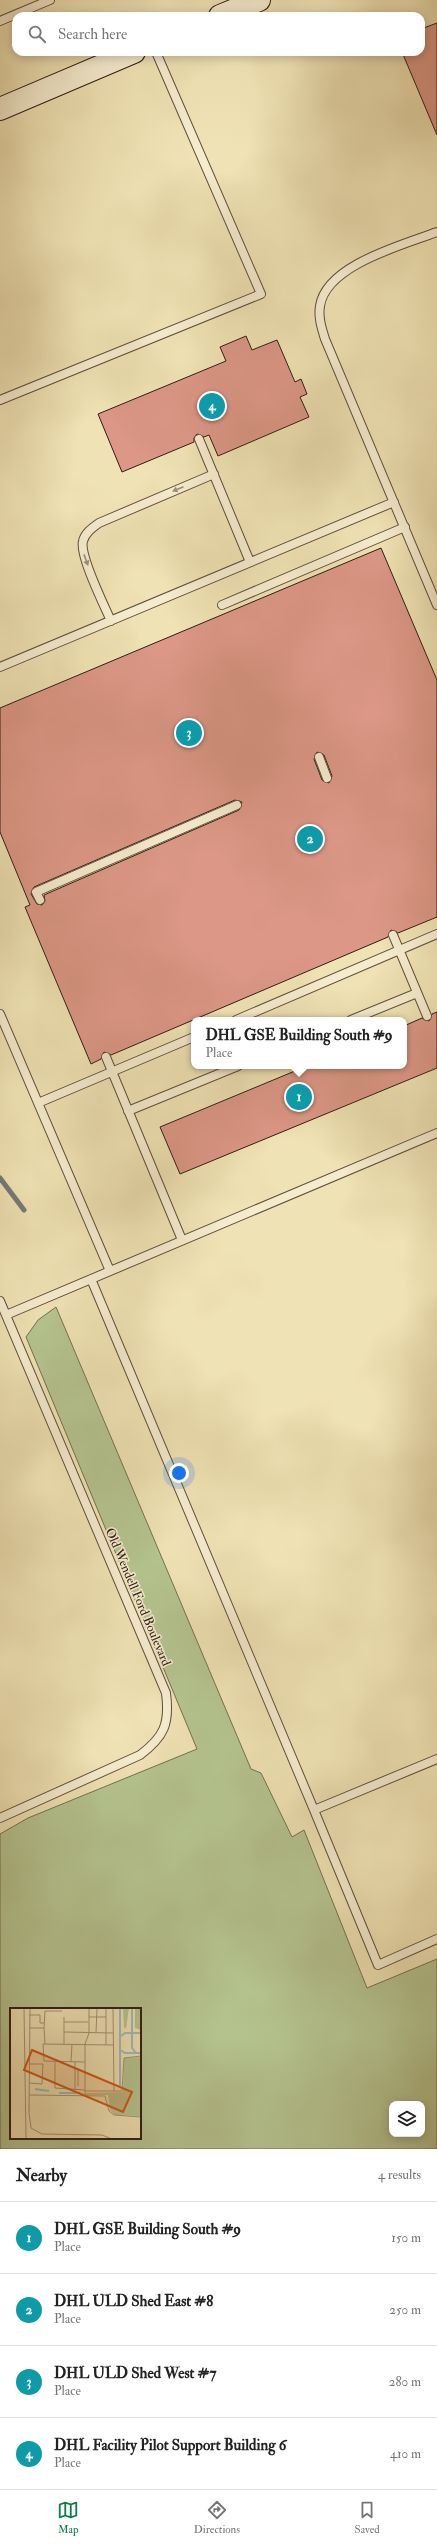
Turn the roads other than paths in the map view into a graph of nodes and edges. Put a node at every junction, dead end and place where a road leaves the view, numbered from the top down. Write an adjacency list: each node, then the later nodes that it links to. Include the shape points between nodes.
1 (50, 0): 3 (lane)
2 (259, 0): 4 (street)
3 (21, 12)
4 (230, 12)
5 (12, 16): 6 (lane)
6 (0, 21)
7 (125, 56): 9 (street)
8 (158, 56): 11 (lane, via 261,294)
9 (0, 109)
10 (437, 232): 14 (lane, via 341,273 324,294 320,306 320,322 325,339)
11 (0, 400)
12 (200, 440): 13 (lane)
13 (214, 474): 16 (lane); 19 (lane, one-way to 19, via 88,530 82,542 84,555)
14 (394, 502): 15 (lane); 16 (lane)
15 (405, 527): 17 (lane); 18 (lane)
16 (250, 562): 19 (lane)
17 (222, 605)
18 (437, 605)
19 (111, 621): 20 (lane)
20 (0, 667)
21 (319, 757): 22 (lane)
22 (328, 778)
23 (237, 805): 24 (lane, via 36,892)
24 (40, 900)
25 (437, 934): 27 (lane)
26 (393, 935): 27 (lane)
27 (399, 950): 28 (lane); 31 (lane)
28 (417, 993): 30 (lane); 32 (lane)
29 (0, 1014): 37 (lane)
30 (427, 1016)
31 (243, 1017)
32 (358, 1017)
33 (191, 1038): 36 (lane)
34 (106, 1057): 36 (lane)
35 (231, 1069): 38 (lane)
36 (112, 1071): 37 (lane); 38 (lane)
37 (38, 1102): 41 (lane)
38 (128, 1111): 40 (lane)
39 (437, 1133): 40 (lane)
40 (182, 1240): 41 (lane)
41 (110, 1271): 42 (lane)
42 (91, 1279): 44 (lane); 46 (lane)
43 (0, 1301): 44 (lane, Old Wendell Ford Boulevard)
44 (6, 1315): 47 (lane, Old Wendell Ford Boulevard, via 166,1693 168,1712 164,1730 156,1743 140,1755)
45 (437, 1759): 46 (lane)
46 (314, 1810): 48 (lane, via 378,1964)
47 (0, 1818)
48 (437, 1940)

